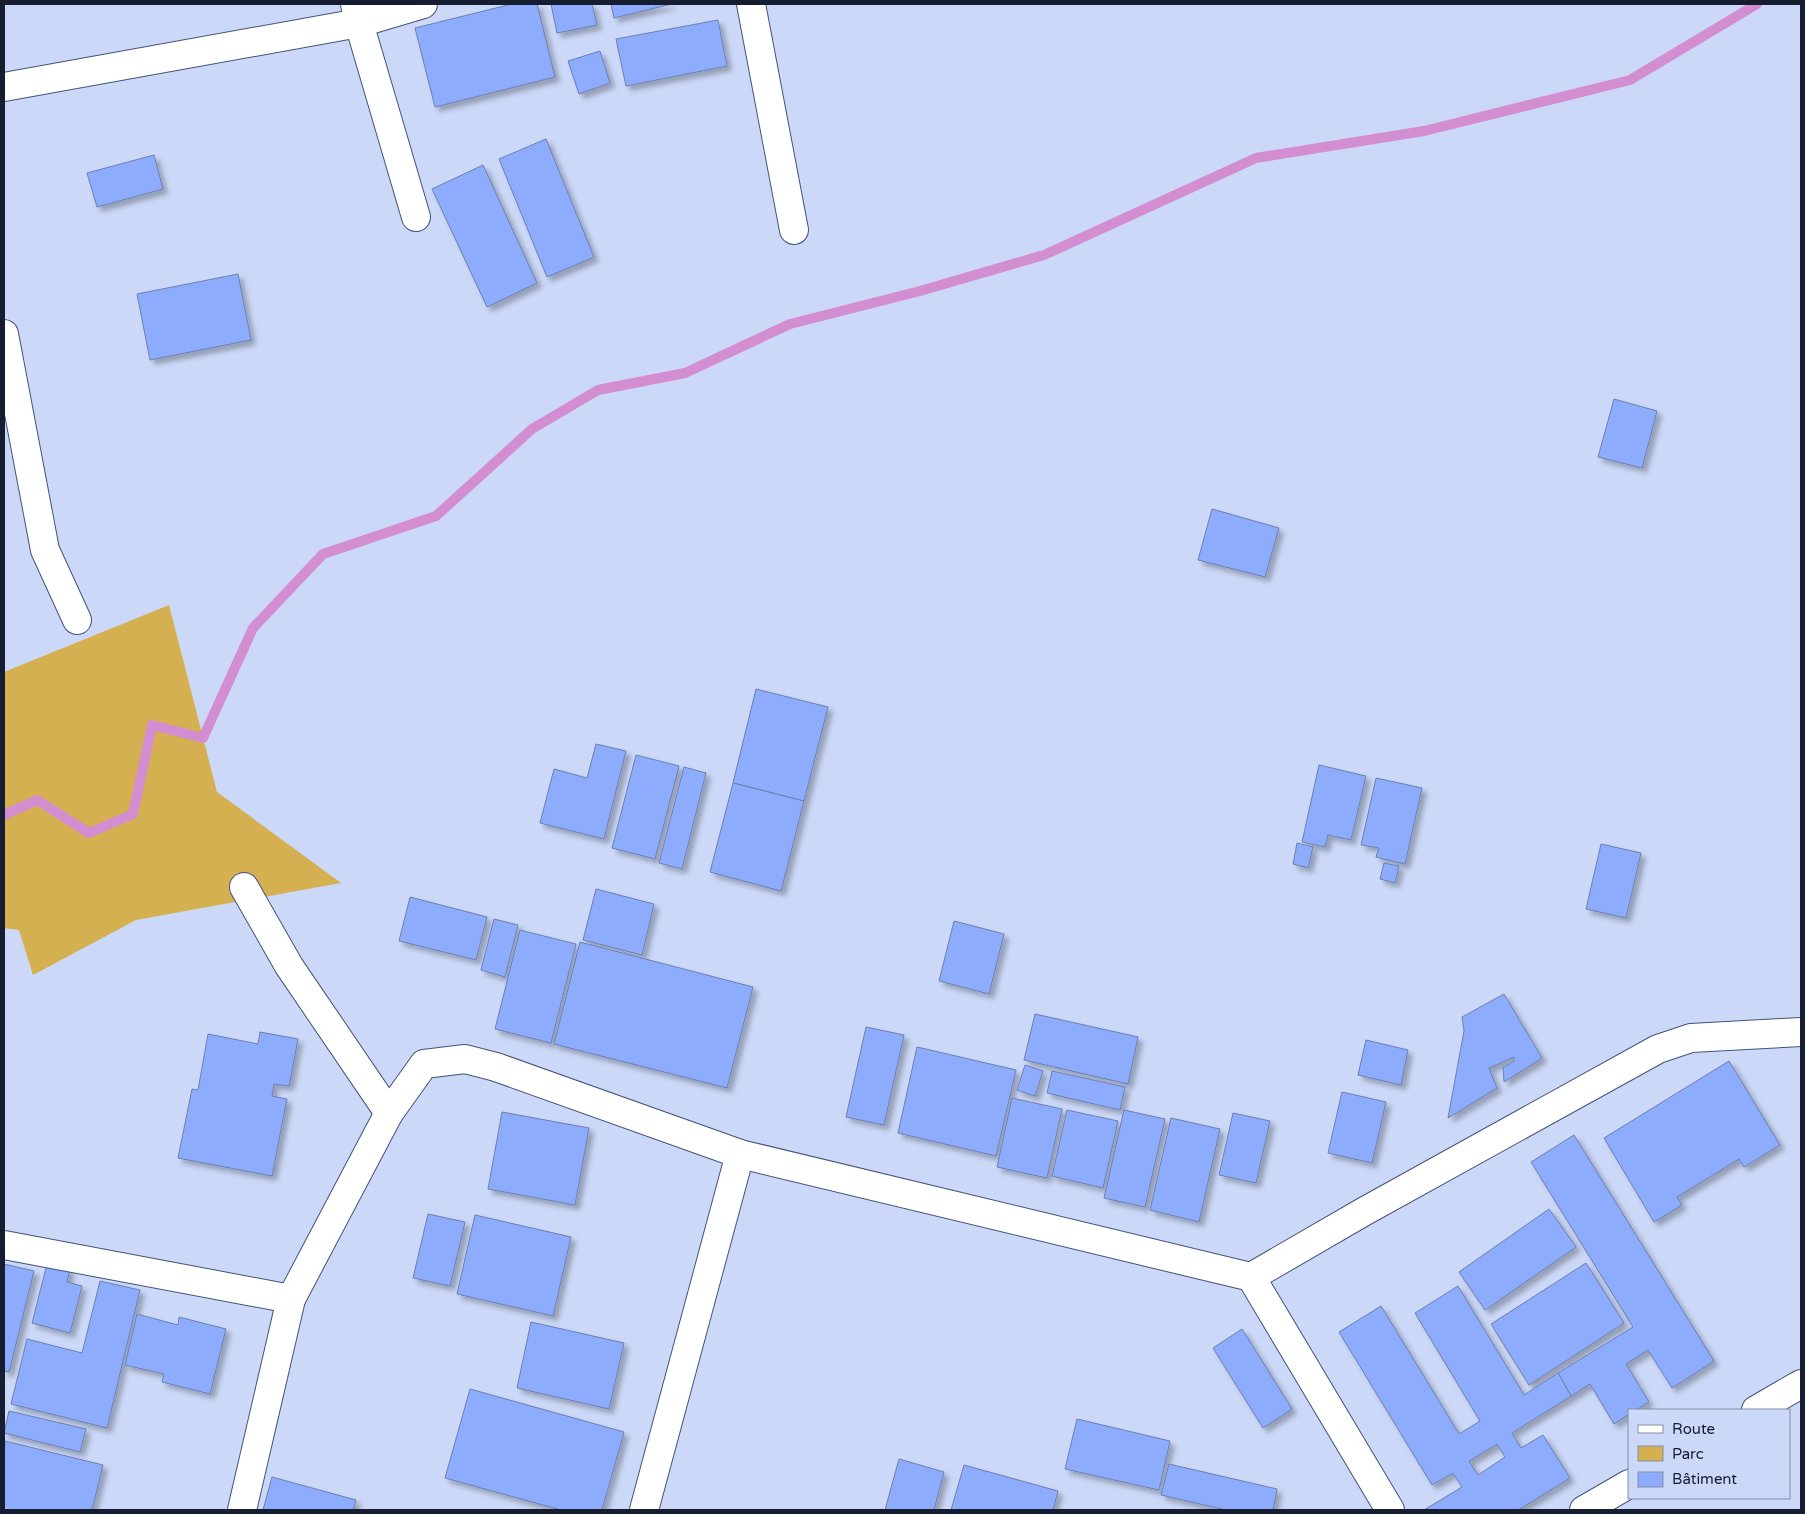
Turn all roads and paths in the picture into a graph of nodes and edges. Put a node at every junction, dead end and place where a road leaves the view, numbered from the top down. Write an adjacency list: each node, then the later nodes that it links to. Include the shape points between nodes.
1 (423, 4): 3 (street)
2 (751, 4): 6 (street)
3 (357, 13): 4 (street); 5 (street)
4 (4, 87)
5 (416, 217)
6 (794, 230)
7 (4, 334): 8 (street, via 44,550)
8 (77, 620)
9 (244, 887): 11 (street, via 289,966)
10 (1801, 1032): 14 (street, via 1690,1038 1658,1049)
11 (389, 1113): 12 (street, via 424,1064 465,1059 496,1067); 15 (street)
12 (740, 1154): 14 (street); 20 (street)
13 (4, 1245): 15 (street)
14 (1251, 1278): 21 (street)
15 (291, 1300): 19 (street)
16 (1801, 1384): 17 (street)
17 (1758, 1409)
18 (1628, 1485): 22 (street)
19 (242, 1510)
20 (644, 1510)
21 (1390, 1510)
22 (1584, 1510)

